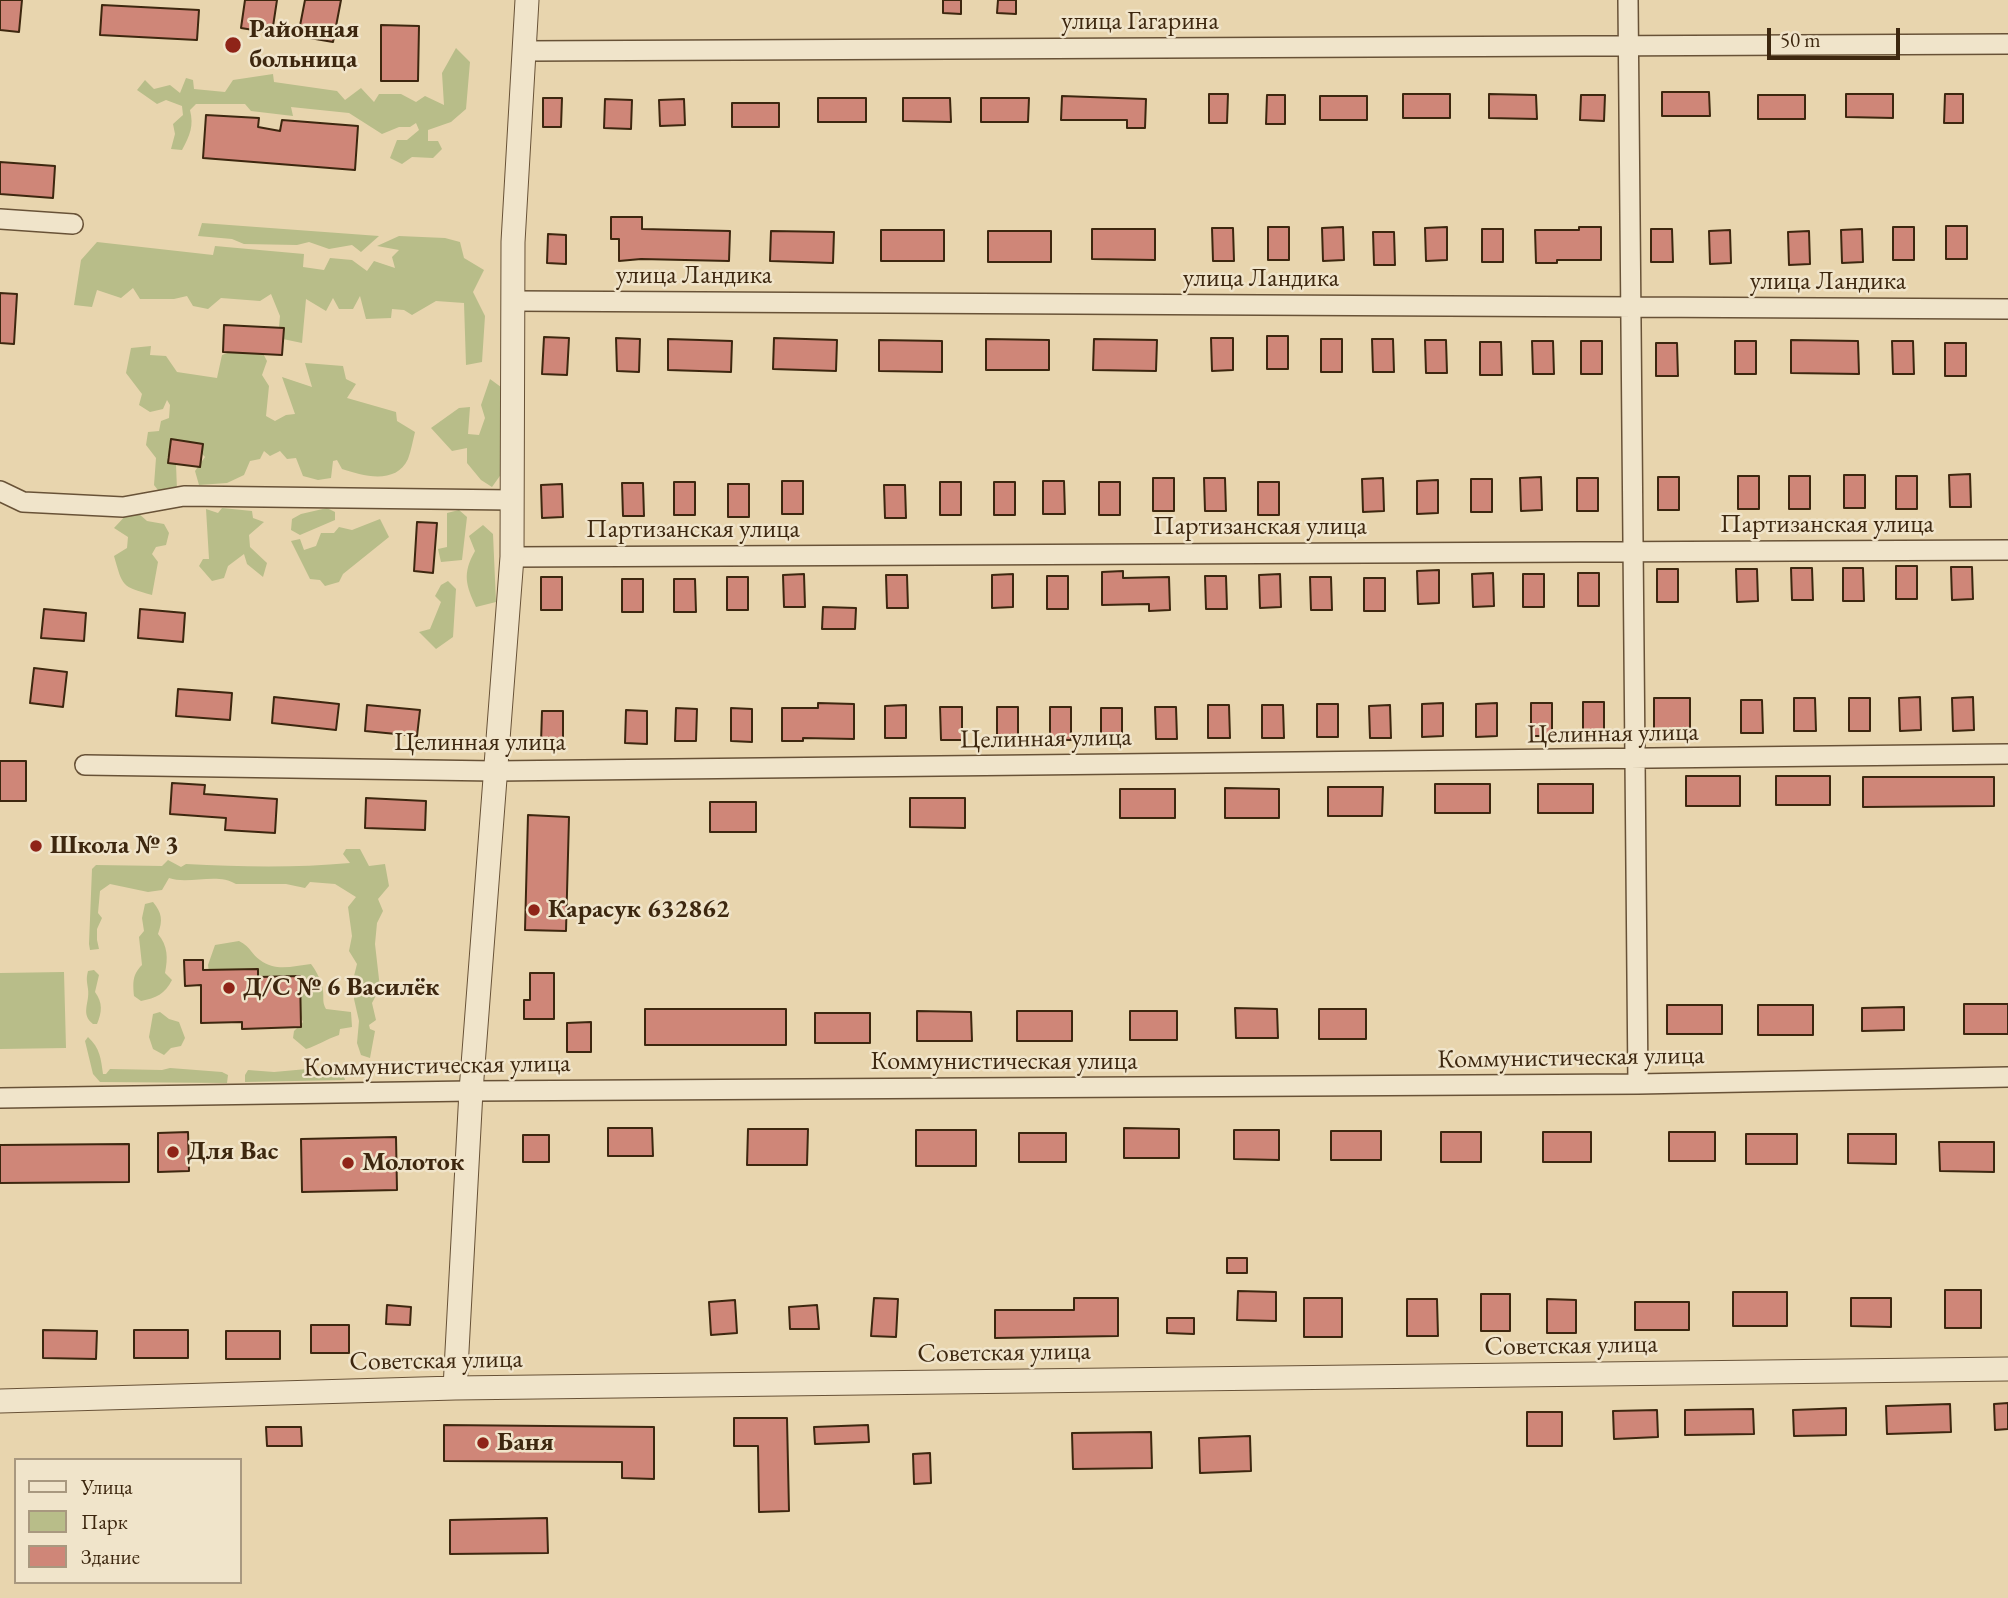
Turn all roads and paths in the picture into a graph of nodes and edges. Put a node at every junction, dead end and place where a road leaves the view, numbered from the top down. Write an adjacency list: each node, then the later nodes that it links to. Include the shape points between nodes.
1 (527, 0): 5 (street)
2 (1628, 0): 4 (street)
3 (2008, 44): 4 (street, улица Гагарина)
4 (1629, 46): 5 (street, улица Гагарина); 9 (street)
5 (524, 51): 8 (street)
6 (0, 219): 7 (street)
7 (73, 224)
8 (514, 301): 9 (street, улица Ландика); 12 (street)
9 (1631, 307): 10 (street, улица Ландика); 13 (street)
10 (2008, 309)
11 (0, 491): 12 (street, via 23,502 123,507 184,496)
12 (512, 500): 15 (street)
13 (1633, 551): 14 (street, Партизанская улица); 15 (street, Партизанская улица); 17 (street)
14 (2008, 551)
15 (512, 557): 19 (street)
16 (2008, 754): 17 (street, Целинная улица)
17 (1635, 760): 19 (street, Целинная улица); 21 (street)
18 (85, 765): 19 (street, Целинная улица)
19 (495, 771): 22 (street)
20 (2008, 1077): 21 (street, Коммунистическая улица)
21 (1638, 1084): 22 (street, Коммунистическая улица)
22 (471, 1091): 23 (street, Коммунистическая улица); 25 (street)
23 (0, 1098)
24 (2008, 1369): 25 (street, Советская улица)
25 (455, 1388): 26 (street, Советская улица)
26 (0, 1401)

